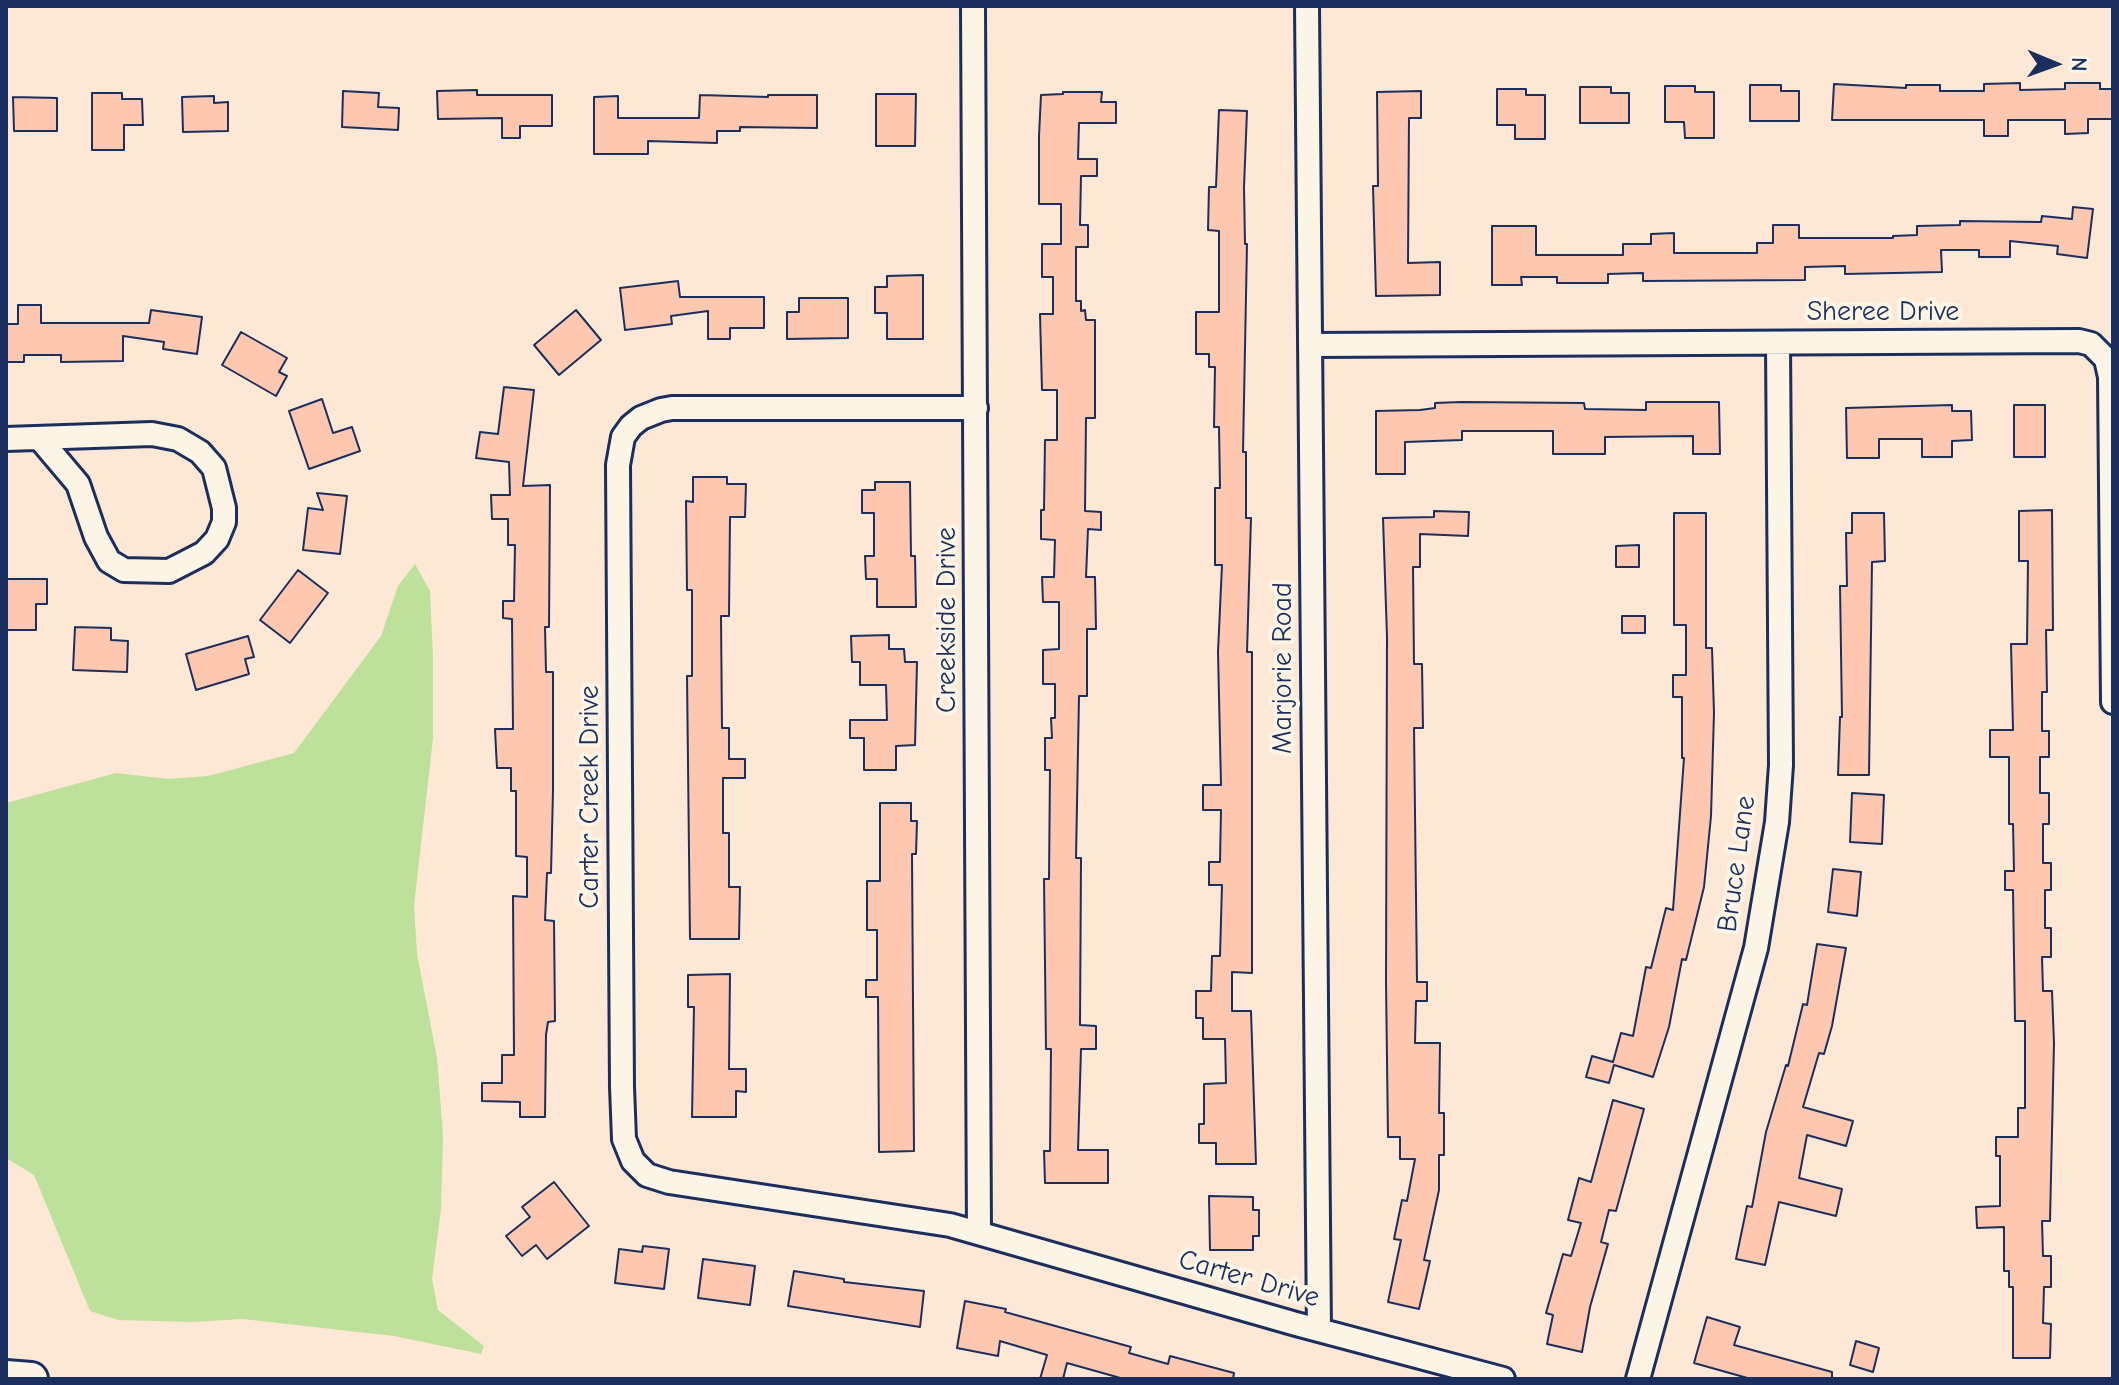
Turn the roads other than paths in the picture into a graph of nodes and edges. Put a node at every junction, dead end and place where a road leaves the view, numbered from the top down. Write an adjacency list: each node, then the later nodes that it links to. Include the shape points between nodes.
1 (973, 6): 5 (street, Creekside Drive)
2 (1307, 6): 4 (street, Marjorie Road)
3 (1778, 343): 4 (street, Sheree Drive); 8 (street, Sheree Drive, via 2079,341 2101,352 2110,377); 14 (street, Bruce Lane, via 1781,765 1771,865 1756,948)
4 (1311, 345): 10 (street, Marjorie Road)
5 (976, 408): 9 (street, Creekside Drive); 9 (street, Carter Creek Drive, via 661,410 627,430 618,481 626,1148 640,1170 669,1182 918,1218)
6 (6, 439): 7 (street)
7 (40, 439): 7 (street, via 78,484 109,561 124,570 169,571 204,553 217,539 224,508 214,468 178,439 152,434)
8 (2113, 702)
9 (979, 1233): 10 (street, Carter Drive)
10 (1319, 1330): 13 (street, Carter Drive)
11 (6, 1377): 12 (main road)
12 (31, 1379)
13 (1503, 1379)
14 (1638, 1379)

